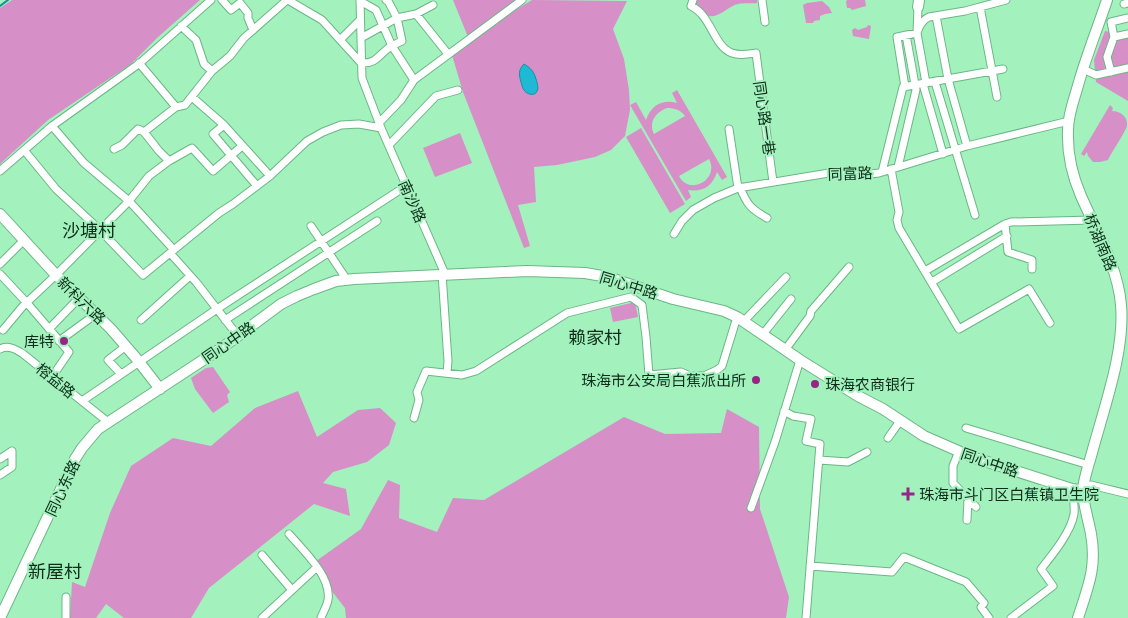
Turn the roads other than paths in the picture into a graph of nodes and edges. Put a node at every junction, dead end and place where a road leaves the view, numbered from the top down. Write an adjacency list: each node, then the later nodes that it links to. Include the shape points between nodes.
1 (211, 0): 20 (street)
2 (222, 0): 22 (street, via 231,10 240,3 248,13)
3 (287, 0): 22 (street); 28 (street, via 322,20)
4 (360, 0): 18 (street, 南沙路); 21 (street, via 376,10)
5 (386, 0): 16 (street)
6 (522, 0): 30 (street)
7 (692, 0): 67 (street, 同心路一巷, via 691,6 703,15 725,48 736,54 756,54)
8 (762, 0): 19 (street)
9 (1006, 0): 13 (street)
10 (1108, 0): 35 (street, 桥湖南路)
11 (918, 4): 23 (street)
12 (433, 5): 14 (street)
13 (980, 7): 15 (street); 37 (street)
14 (416, 14): 16 (street); 30 (street)
15 (936, 16): 23 (street, via 920,23); 39 (street)
16 (397, 18): 21 (street); 29 (street, via 402,41)
17 (1128, 18): 26 (street, via 1111,22)
18 (360, 20): 27 (street, 南沙路); 28 (street)
19 (765, 22)
20 (181, 26): 31 (street); 36 (street, via 196,40 204,64)
21 (382, 26): 27 (street); 29 (street)
22 (253, 30): 36 (street)
23 (917, 33): 25 (street); 42 (street)
24 (1128, 34): 26 (street)
25 (906, 35): 42 (street); 43 (street, via 897,37)
26 (1114, 37): 38 (street, via 1108,57)
27 (361, 38): 32 (street, 南沙路)
28 (340, 40): 32 (street)
29 (392, 46): 32 (street, via 373,62); 40 (street)
30 (448, 54): 40 (street)
31 (139, 63): 47 (street); 51 (street)
32 (361, 63): 50 (street, 南沙路, via 362,78)
33 (1128, 68): 38 (street)
34 (1004, 69): 37 (street)
35 (1083, 70): 38 (street, via 1096,75); 48 (street, 桥湖南路)
36 (212, 71): 45 (street)
37 (992, 71): 39 (street); 46 (street)
38 (1112, 72)
39 (948, 79): 41 (street); 56 (street)
40 (414, 80): 50 (street)
41 (935, 82): 42 (street); 59 (street)
42 (922, 84): 43 (street); 60 (street); 63 (street, via 916,90)
43 (905, 87): 65 (street)
44 (458, 90): 54 (street, via 436,96)
45 (192, 97): 47 (street, via 186,105); 49 (street)
46 (997, 98)
47 (176, 107): 53 (street)
48 (1068, 121): 56 (street, 同富路); 75 (street, 桥湖南路, via 1070,162)
49 (224, 125): 55 (street); 61 (street, via 213,134)
50 (380, 125): 54 (street, 南沙路); 66 (street, via 341,125 323,132 307,141)
51 (52, 126): 58 (street); 71 (street, via 84,163)
52 (729, 129): 70 (street)
53 (144, 132): 57 (street, via 138,129); 62 (street)
54 (389, 145): 69 (street, 南沙路)
55 (242, 146): 61 (street); 66 (street)
56 (967, 146): 59 (street, 同富路)
57 (114, 149)
58 (24, 150): 64 (street); 79 (street, via 56,189)
59 (955, 150): 60 (street, 同富路); 73 (street)
60 (942, 154): 63 (street, 同富路)
61 (231, 155): 62 (street, via 213,170 192,148); 68 (street)
62 (169, 161): 71 (street, via 149,176)
63 (894, 168): 65 (street, 同富路); 89 (street, via 899,228)
64 (0, 171)
65 (882, 172): 67 (street, 同富路, via 829,173)
66 (270, 176): 68 (street)
67 (773, 182): 70 (street, 同富路)
68 (258, 186): 84 (street)
69 (406, 186): 83 (street); 91 (street, 南沙路)
70 (739, 188): 74 (street, via 749,206); 80 (street, 同富路, via 693,210)
71 (129, 201): 79 (street); 84 (street)
72 (0, 214): 82 (street, 新科六路)
73 (975, 215)
74 (767, 218)
75 (1092, 220): 77 (street); 102 (street, 桥湖南路)
76 (377, 222): 85 (street)
77 (1005, 224): 81 (street); 89 (street)
78 (311, 226): 83 (street)
79 (100, 230): 84 (street, via 143,275); 92 (street)
80 (674, 234)
81 (1006, 236): 88 (street, via 1008,252 1032,260); 96 (street)
82 (24, 240): 86 (street); 92 (street, 新科六路)
83 (321, 242): 85 (street); 103 (street)
84 (172, 251): 93 (street)
85 (329, 253): 95 (street); 107 (street)
86 (0, 264)
87 (849, 267): 116 (street, via 811,311)
88 (1032, 269)
89 (925, 271): 96 (street)
90 (0, 274): 101 (street)
91 (443, 274): 95 (street, 同心中路); 97 (street, 同心中路, via 580,272 608,277); 120 (street, 南沙路)
92 (56, 275): 98 (street, 新科六路); 101 (street)
93 (190, 276): 103 (street); 106 (street)
94 (786, 277): 105 (street)
95 (347, 280): 112 (street, 同心中路, via 297,296)
96 (932, 282): 108 (street, via 959,328 1029,288)
97 (645, 290): 100 (street); 105 (street, 同心中路, via 724,311)
98 (79, 298): 104 (street, 新科六路); 109 (street)
99 (791, 299): 111 (street)
100 (636, 301): 105 (street, via 642,305 649,375 681,372 700,376 717,370 722,366); 120 (street, via 631,297 567,313 476,371 462,375)
101 (27, 303): 109 (street); 110 (street)
102 (1125, 304): 134 (street, 桥湖南路, via 1117,357)
103 (217, 309): 107 (street); 118 (street)
104 (96, 314): 113 (street); 114 (street, 新科六路)
105 (740, 319): 111 (street, 同心中路)
106 (141, 320)
107 (225, 320): 112 (street)
108 (1050, 323)
109 (49, 329): 113 (street)
110 (3, 330)
111 (763, 334): 116 (street, 同心中路)
112 (238, 336): 122 (street, 同心中路)
113 (59, 341): 121 (street, via 68,352)
114 (126, 346): 118 (street, 新科六路); 119 (street, via 108,360)
115 (0, 349): 121 (street, 榕益路, via 15,349)
116 (785, 350): 117 (street, 同心中路)
117 (800, 360): 124 (street); 126 (street, 同心中路)
118 (139, 362): 119 (street); 122 (street, 新科六路)
119 (121, 374): 123 (street)
120 (447, 374): 125 (street, via 426,371 417,392)
121 (52, 377): 123 (street, 榕益路)
122 (160, 389): 127 (street, 同心东路)
123 (82, 401): 127 (street, 榕益路)
124 (784, 411): 133 (street, via 811,419 806,441 820,444); 140 (street)
125 (414, 418)
126 (900, 421): 129 (street); 131 (street, 同心中路)
127 (108, 422): 149 (street, 同心东路, via 90,437 75,458)
128 (966, 428): 134 (street)
129 (888, 438)
130 (867, 452): 133 (street, via 848,462)
131 (959, 452): 136 (street, 同心中路); 138 (street, via 953,466 953,483)
132 (0, 459): 135 (street, via 12,451 12,467)
133 (819, 460): 144 (street)
134 (1089, 465): 136 (street, 桥湖南路)
135 (0, 474)
136 (1078, 489): 137 (street, via 1091,485); 147 (street, via 1070,525 1041,569 1053,586); 158 (street, via 1094,554 1090,584)
137 (1128, 494)
138 (968, 498): 139 (street); 141 (street)
139 (976, 507)
140 (751, 508)
141 (967, 520)
142 (289, 534): 145 (street)
143 (262, 555): 146 (street)
144 (810, 566): 154 (street); 155 (street, via 892,572 904,557 966,582 984,603 980,607)
145 (317, 567): 146 (street); 153 (street, via 328,594)
146 (292, 590): 152 (street)
147 (1042, 595): 156 (street, via 1040,592); 157 (street)
148 (66, 597): 151 (street)
149 (4, 601): 150 (street, 同心东路)
150 (0, 618)
151 (66, 618)
152 (262, 618)
153 (321, 618)
154 (806, 618)
155 (989, 618)
156 (1005, 618)
157 (1011, 618)
158 (1078, 618)

